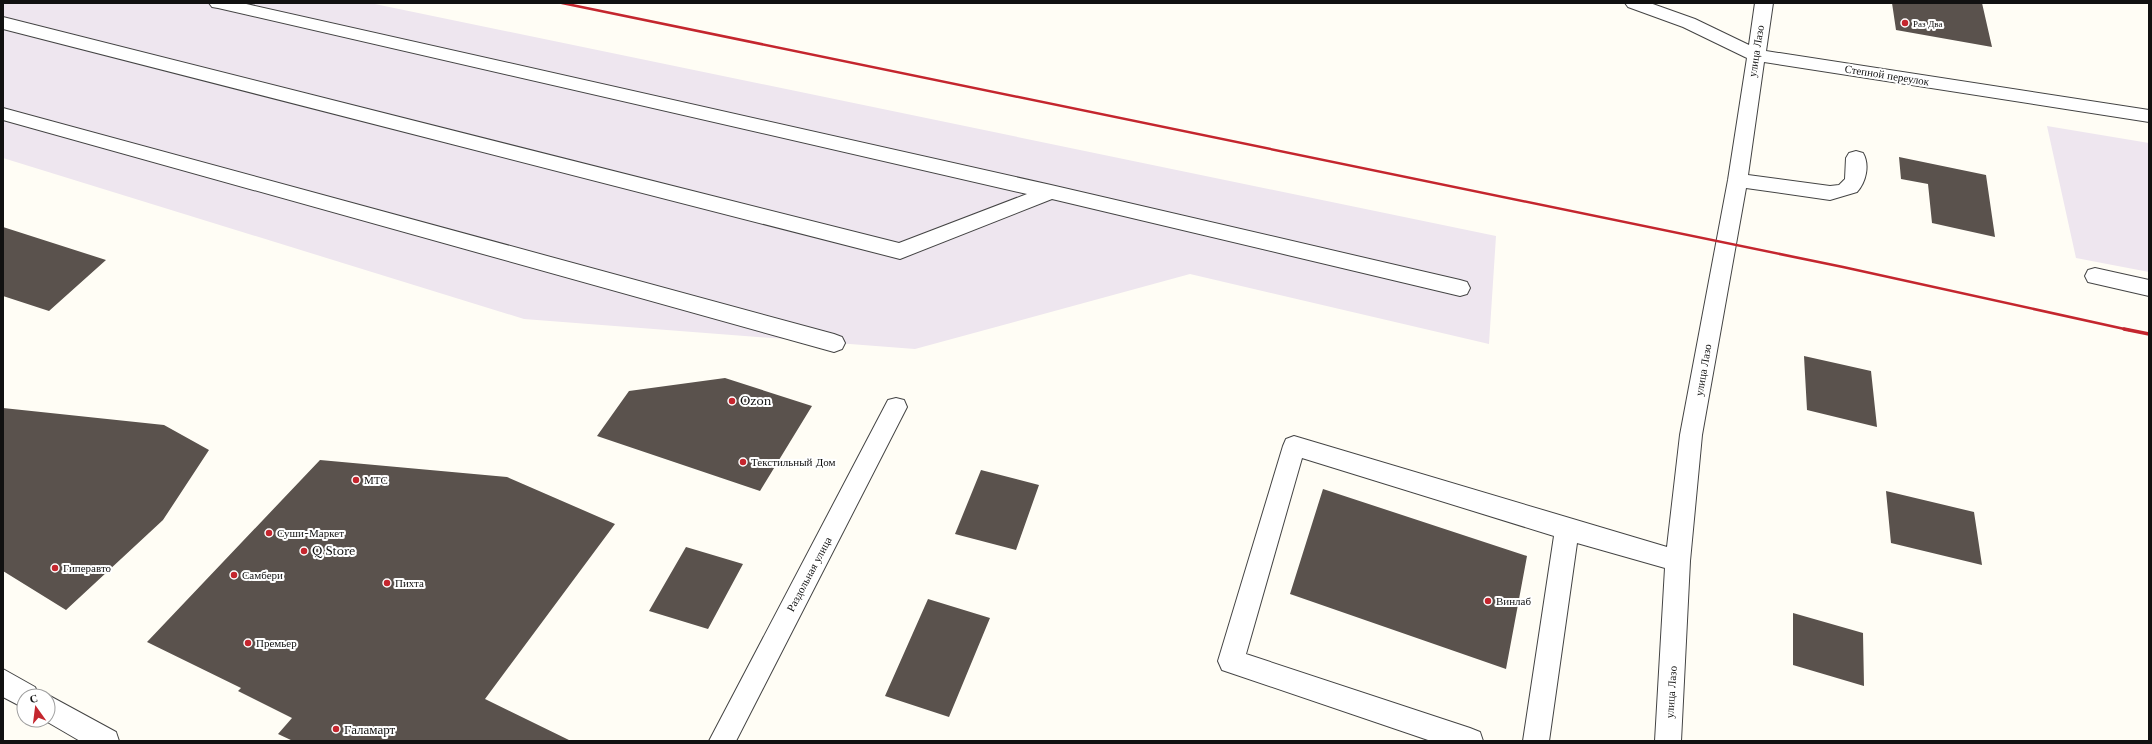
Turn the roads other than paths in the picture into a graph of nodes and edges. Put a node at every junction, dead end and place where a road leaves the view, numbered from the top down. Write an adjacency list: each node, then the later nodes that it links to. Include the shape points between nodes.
1 (218, 3): 10 (street)
2 (1634, 3): 5 (street, Степной переулок, via 1689,23)
3 (1764, 3): 5 (street, улица Лазо)
4 (3, 23): 10 (street, via 900,251)
5 (1755, 55): 7 (street, Степной переулок); 9 (street, улица Лазо)
6 (3, 114): 14 (street)
7 (2149, 116)
8 (1856, 158): 9 (street, via 1856,182 1852,188 1843,192 1830,193)
9 (1738, 180): 17 (street, улица Лазо, via 1690,435)
10 (1051, 192): 12 (street)
11 (2094, 276): 13 (street)
12 (1460, 288)
13 (2149, 288)
14 (834, 343)
15 (896, 407): 22 (street, Раздольная улица)
16 (1567, 529): 17 (street); 23 (street, via 1294,446 1232,661); 24 (street)
17 (1678, 560): 25 (street, улица Лазо)
18 (3, 682): 19 (street)
19 (16, 690)
20 (56, 713): 21 (street)
21 (106, 741)
22 (722, 741)
23 (1470, 741)
24 (1536, 741)
25 (1668, 741)

